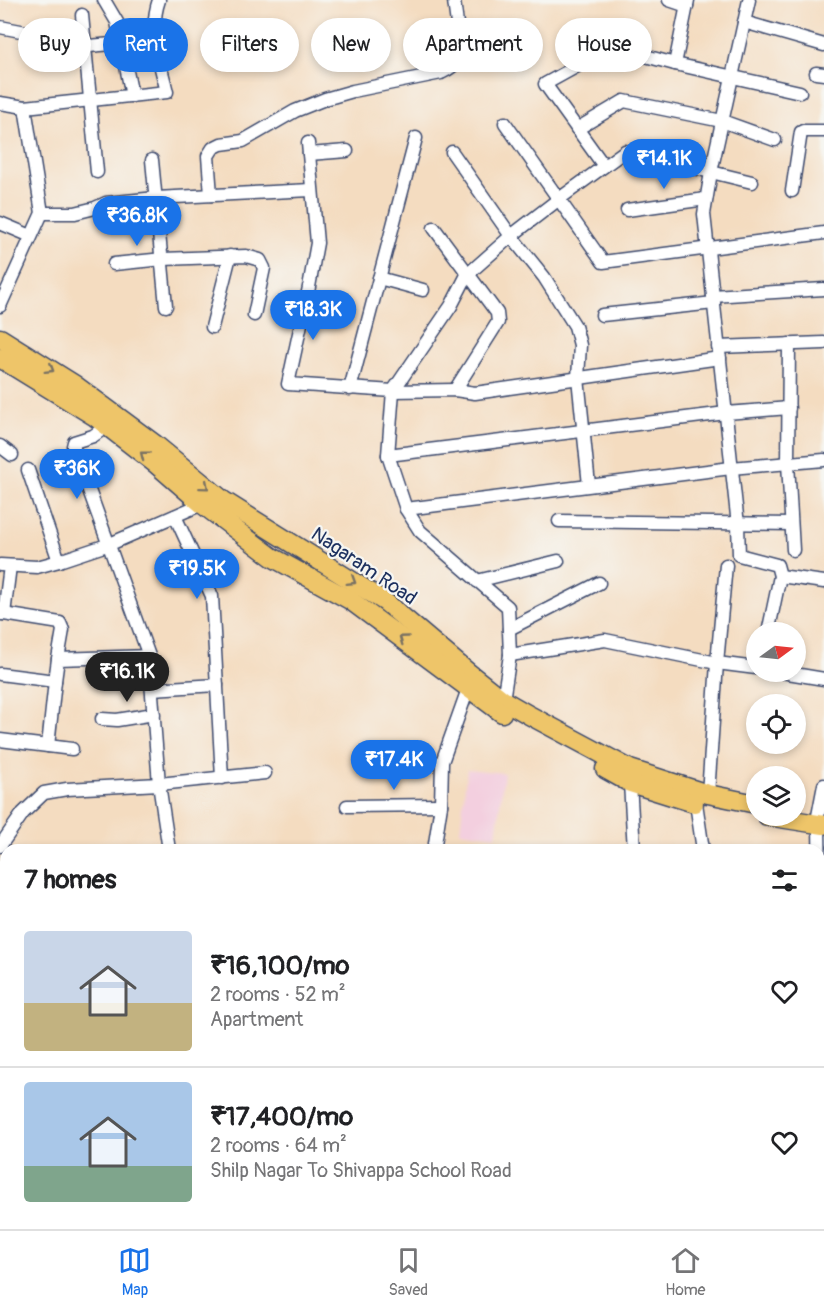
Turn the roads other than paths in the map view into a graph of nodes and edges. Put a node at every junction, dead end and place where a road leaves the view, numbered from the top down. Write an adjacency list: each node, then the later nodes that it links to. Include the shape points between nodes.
1 (104, 0): 17 (street, via 117,22)
2 (159, 0): 17 (street, via 154,38 167,92)
3 (454, 0): 36 (street, via 459,51 458,59 449,69 325,99 243,141 213,148 208,156)
4 (669, 0): 6 (street)
5 (749, 0): 9 (street)
6 (688, 3): 13 (street)
7 (82, 15): 8 (street)
8 (82, 18)
9 (744, 22): 12 (street); 15 (street)
10 (0, 27): 11 (street)
11 (18, 30)
12 (824, 45)
13 (675, 64): 15 (street); 23 (street, via 612,47 545,84)
14 (88, 72): 18 (street)
15 (732, 76): 16 (street); 21 (street)
16 (800, 92)
17 (132, 96): 18 (street)
18 (91, 100): 20 (street); 31 (street)
19 (0, 103): 20 (street)
20 (25, 107): 41 (street)
21 (722, 121): 23 (street, via 624,101); 26 (street); 32 (street)
22 (505, 123): 38 (street)
23 (577, 129): 30 (street)
24 (824, 131): 35 (street, via 801,132)
25 (416, 138): 52 (street)
26 (775, 140)
27 (347, 151): 34 (street, via 308,148)
28 (452, 152): 46 (street)
29 (152, 160): 37 (street)
30 (604, 166): 32 (street, via 625,151); 38 (street)
31 (97, 172)
32 (711, 172): 33 (street); 39 (street)
33 (752, 182)
34 (311, 190): 36 (street); 67 (street, via 317,243 288,384)
35 (792, 191)
36 (211, 195): 37 (street)
37 (156, 198): 41 (street, via 106,203 75,213); 49 (street)
38 (559, 199): 46 (street); 47 (street, via 603,262)
39 (706, 199): 40 (street); 47 (street)
40 (627, 210)
41 (42, 213): 45 (street)
42 (0, 223): 45 (street)
43 (434, 228): 51 (street)
44 (824, 233): 47 (street)
45 (31, 236): 56 (street)
46 (511, 236): 51 (street); 66 (street, via 575,326 580,345)
47 (708, 248): 55 (street)
48 (230, 256): 49 (street); 58 (street, via 256,258 262,263); 60 (street)
49 (163, 260): 50 (street); 57 (street)
50 (114, 264)
51 (467, 275): 68 (street, via 497,313 498,322); 69 (street, via 451,306)
52 (379, 278): 54 (street); 67 (street)
53 (824, 289): 55 (street)
54 (423, 290)
55 (713, 300): 59 (street); 64 (street)
56 (0, 306)
57 (166, 306)
58 (254, 315)
59 (602, 315)
60 (212, 327)
61 (0, 338): 103 (main road, Nagaram Road, one-way to 103, via 75,385 156,444 224,501 384,601)
62 (824, 343): 63 (street)
63 (789, 344): 64 (street); 70 (street)
64 (719, 353): 66 (street); 71 (street)
65 (0, 358): 72 (main road, Nagaram Road)
66 (578, 378): 68 (street, via 476,393); 73 (street)
67 (350, 388): 69 (street)
68 (455, 390): 69 (street)
69 (393, 391): 75 (street)
70 (789, 408): 71 (street); 78 (street)
71 (726, 413): 73 (street); 79 (street)
72 (107, 426): 82 (main road, Nagaram Road, one-way to 72); 88 (street, via 73,446)
73 (584, 431): 75 (street); 81 (street)
74 (0, 446): 76 (street)
75 (388, 454): 83 (street)
76 (12, 455)
77 (824, 460): 78 (street)
78 (788, 463): 79 (street); 86 (street)
79 (731, 468): 81 (street); 87 (street)
80 (28, 470): 90 (street)
81 (589, 485): 83 (street)
82 (202, 504): 84 (street); 103 (main road, Nagaram Road, one-way to 82, via 350,600 272,557)
83 (406, 509): 95 (street, via 420,531)
84 (175, 516): 88 (street); 112 (street, via 212,596)
85 (559, 521): 87 (street)
86 (791, 524): 87 (street); 89 (street)
87 (738, 525): 94 (street, via 739,555 777,565)
88 (110, 544): 90 (street); 102 (street)
89 (793, 550)
90 (59, 561): 92 (street, via 37,567)
91 (558, 561): 95 (street)
92 (5, 565): 98 (street)
93 (726, 566): 105 (street)
94 (780, 576): 96 (street); 99 (street)
95 (477, 580): 100 (street, via 508,607)
96 (824, 582)
97 (599, 583): 100 (street)
98 (2, 614): 104 (street, via 60,623 63,630)
99 (770, 622)
100 (509, 629): 101 (street)
101 (510, 655): 105 (street, via 605,640); 115 (street)
102 (149, 656): 104 (street); 113 (street)
103 (437, 656): 114 (main road, Nagaram Road); 115 (main road, Nagaram Road)
104 (58, 658): 111 (street)
105 (717, 663): 107 (street); 126 (street)
106 (824, 665): 110 (street)
107 (746, 667)
108 (0, 674): 111 (street)
109 (806, 676): 110 (street)
110 (823, 679)
111 (55, 681): 119 (street)
112 (218, 685): 113 (street); 122 (street)
113 (152, 689): 116 (street)
114 (468, 689): 123 (main road, Nagaram Road, via 495,709); 128 (street, via 442,762)
115 (504, 700): 126 (main road, Nagaram Road, via 630,769)
116 (154, 714): 117 (street); 124 (street)
117 (102, 719)
118 (0, 741): 119 (street)
119 (48, 746): 120 (street)
120 (72, 749)
121 (265, 773): 122 (street)
122 (222, 778): 124 (street)
123 (630, 783): 126 (main road, Nagaram Road); 137 (street)
124 (159, 784): 134 (street, via 44,793 23,813); 135 (street)
125 (824, 785): 133 (street)
126 (702, 799): 127 (main road, Nagaram Road); 130 (main road, Nagaram Road); 138 (street)
127 (746, 803)
128 (441, 805): 129 (street); 136 (street)
129 (347, 806)
130 (746, 811)
131 (806, 815): 133 (main road)
132 (806, 819): 133 (main road)
133 (821, 820): 139 (street)
134 (1, 844)
135 (168, 844)
136 (435, 844)
137 (634, 844)
138 (703, 844)
139 (821, 844)

